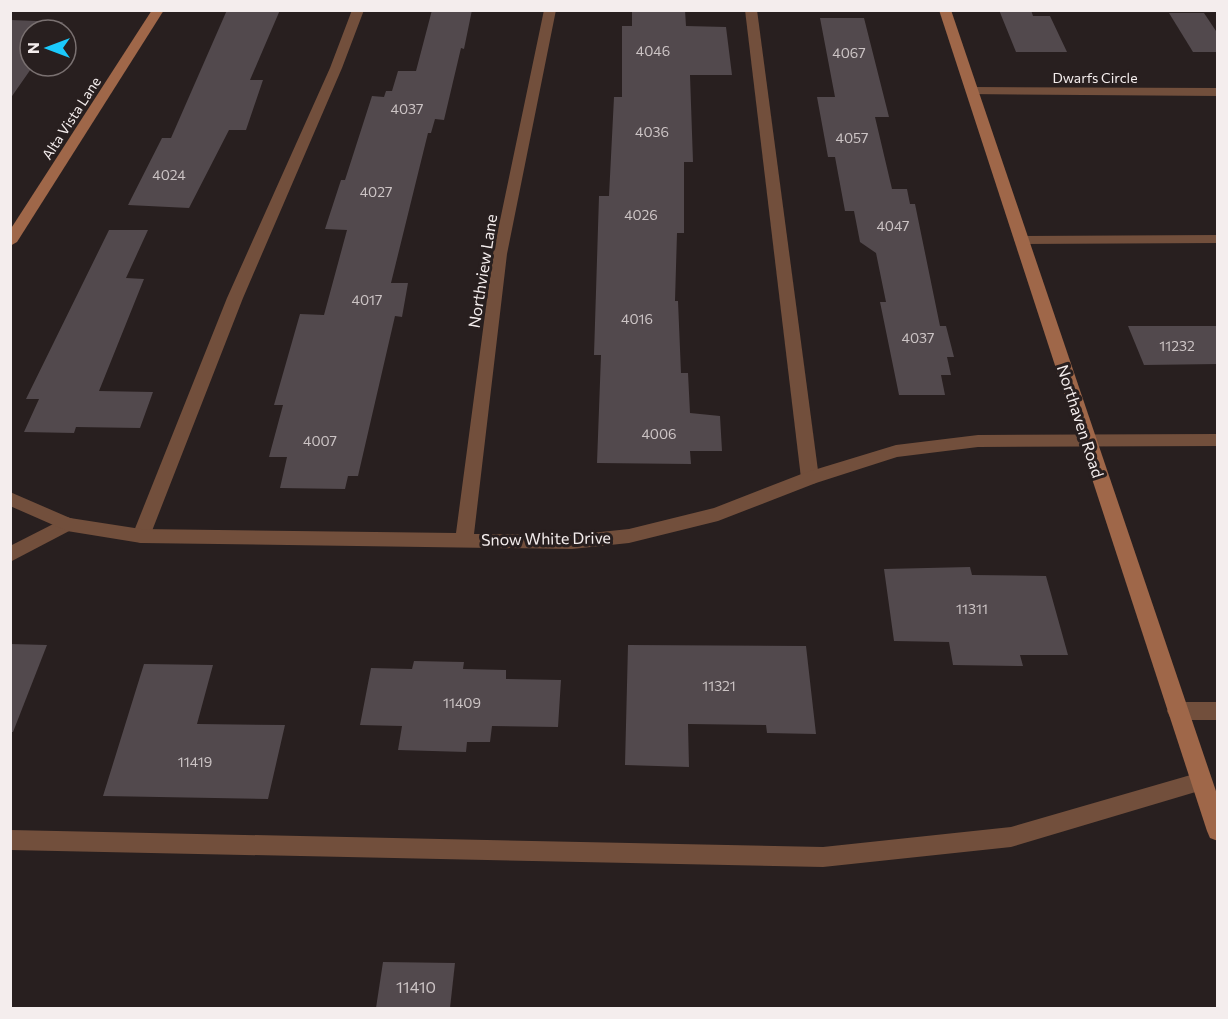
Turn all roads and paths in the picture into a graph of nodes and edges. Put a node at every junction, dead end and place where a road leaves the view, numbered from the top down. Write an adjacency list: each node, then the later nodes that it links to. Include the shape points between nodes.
1 (158, 10): 10 (street, Alta Vista Lane)
2 (358, 10): 16 (street, via 235,298)
3 (550, 10): 17 (street, Northview Lane, via 501,254)
4 (752, 10): 13 (street)
5 (945, 10): 6 (street, Northaven Road)
6 (972, 91): 7 (street, Dwarfs Circle); 9 (street, Northaven Road)
7 (1218, 92)
8 (1218, 239): 9 (street)
9 (1021, 240): 11 (street, Northaven Road)
10 (10, 242)
11 (1087, 440): 12 (street, Snow White Drive); 13 (street, Snow White Drive, via 978,441 896,452); 19 (street, Northaven Road)
12 (1218, 440)
13 (810, 478): 17 (street, Snow White Drive, via 718,514 629,536 572,542)
14 (10, 498): 15 (street, Snow White Drive)
15 (67, 524): 16 (street, Snow White Drive); 18 (street)
16 (141, 536): 17 (street, Snow White Drive)
17 (464, 539)
18 (10, 555)
19 (1177, 711): 20 (street); 21 (street, Northaven Road)
20 (1218, 711)
21 (1201, 781): 22 (street, Northaven Road); 23 (street, via 1011,837 823,857)
22 (1218, 831)
23 (10, 840)

